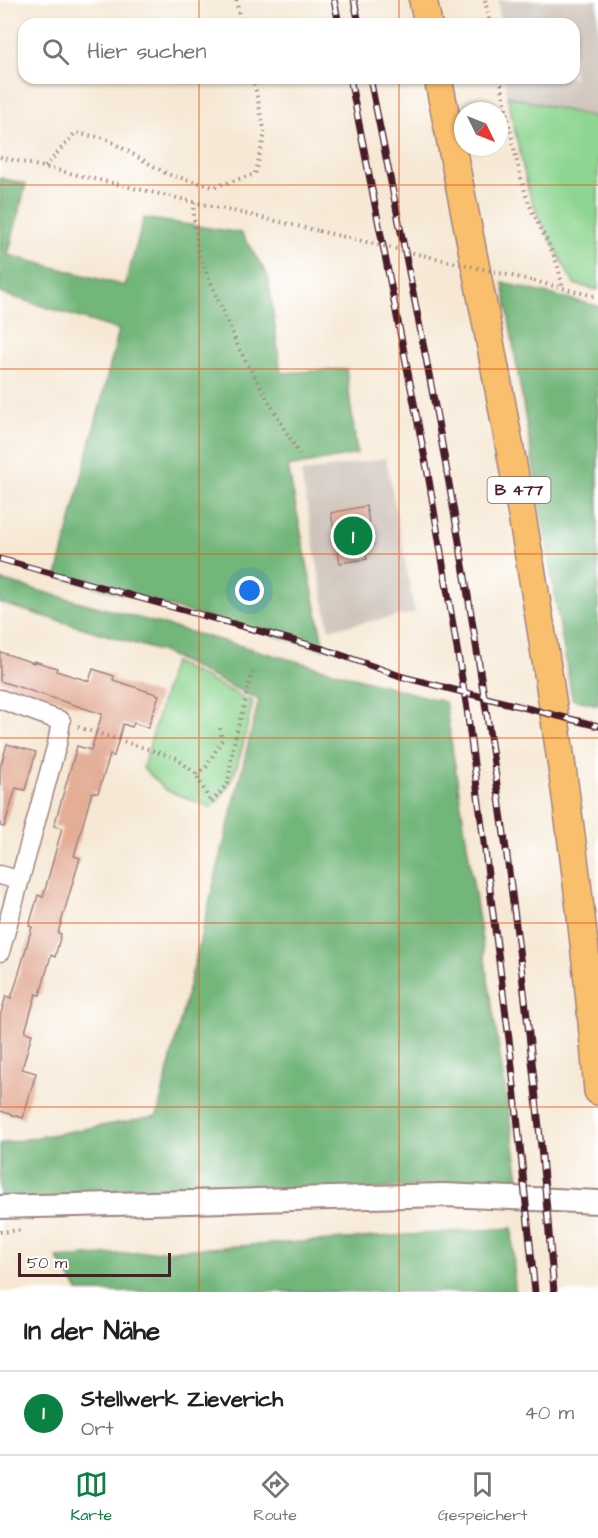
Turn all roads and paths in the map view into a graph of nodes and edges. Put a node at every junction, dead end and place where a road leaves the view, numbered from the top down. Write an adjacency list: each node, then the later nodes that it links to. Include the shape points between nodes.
1 (236, 0): 4 (path)
2 (423, 0): 5 (main road)
3 (485, 0): 6 (path)
4 (240, 18)
5 (427, 18)
6 (489, 18)
7 (254, 84): 11 (path, via 265,133 255,174 214,187 167,174 105,138 75,133)
8 (439, 84): 24 (main road, B 477, via 525,526 574,862)
9 (501, 84): 13 (path, via 525,194 555,257)
10 (0, 157): 11 (path)
11 (45, 167): 12 (path)
12 (194, 202): 13 (path, bridge); 15 (path, via 198,252 239,349)
13 (562, 288): 14 (path)
14 (598, 297)
15 (300, 456)
16 (253, 670): 20 (path, via 228,783 211,803)
17 (0, 699): 18 (street)
18 (61, 721): 20 (path, via 176,758); 22 (street)
19 (220, 728): 20 (path, via 222,740 206,767)
20 (196, 774)
21 (0, 875): 22 (street)
22 (18, 880): 23 (street)
23 (0, 952)
24 (598, 1091)
25 (598, 1202): 26 (street, via 444,1195)
26 (0, 1207)

